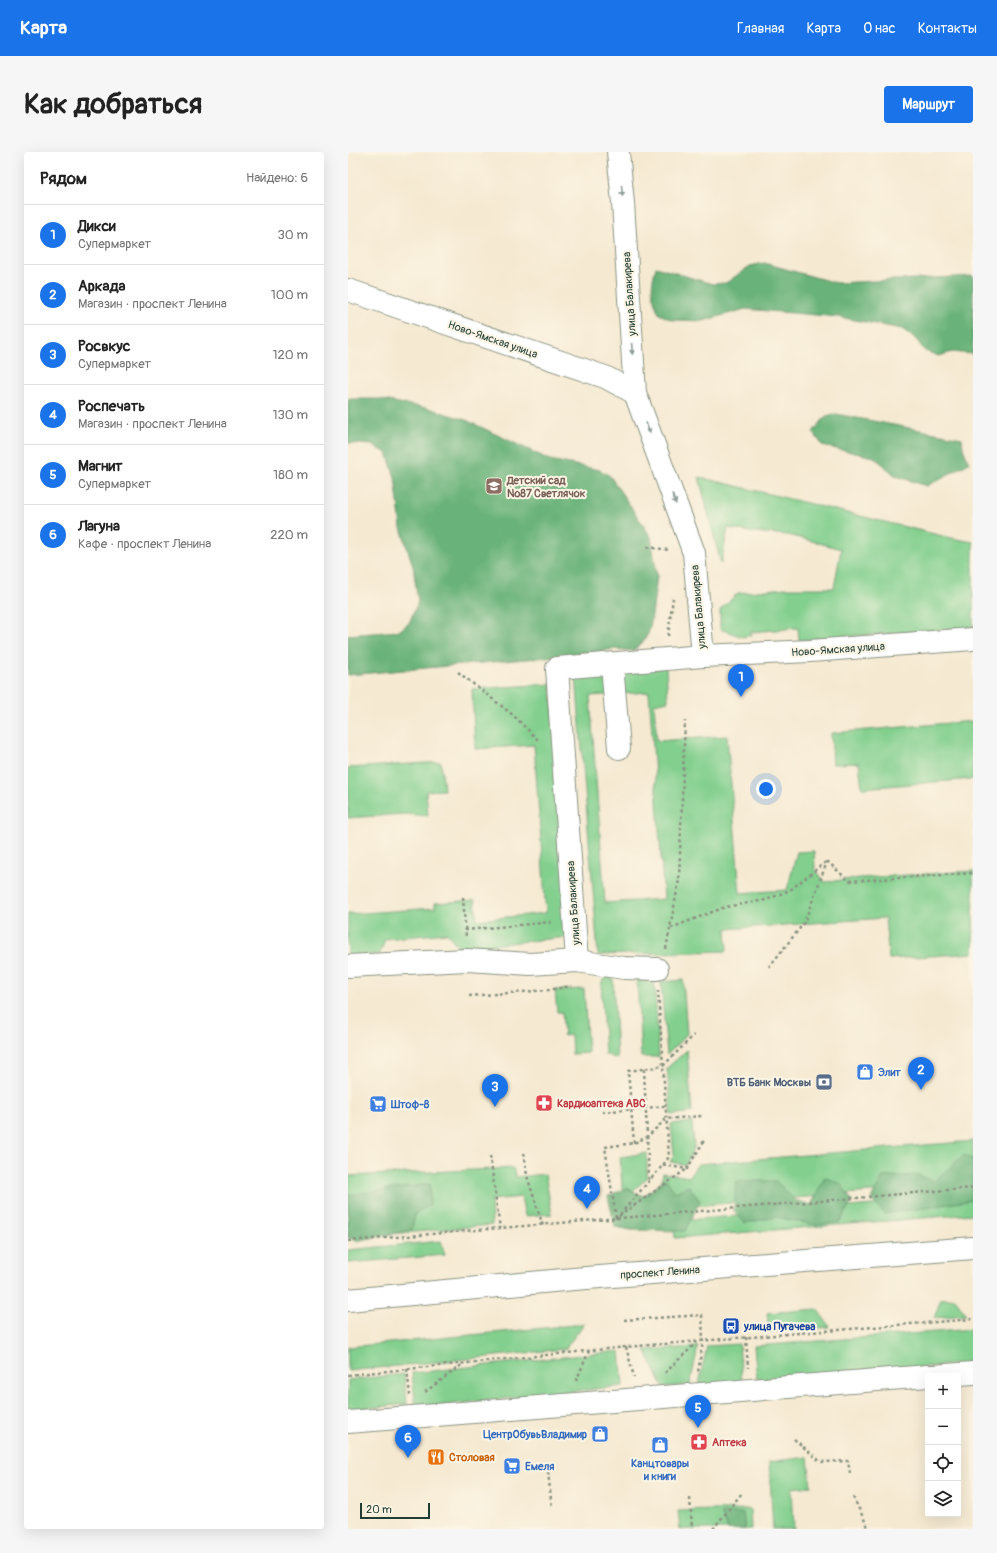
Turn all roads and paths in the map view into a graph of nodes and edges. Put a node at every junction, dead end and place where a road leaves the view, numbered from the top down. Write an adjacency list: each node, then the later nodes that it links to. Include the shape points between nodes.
1 (618, 152): 3 (street, улица Балакирева, one-way to 3)
2 (348, 290): 3 (street, Ново-Ямская улица, via 605,377)
3 (635, 393): 5 (street, улица Балакирева, one-way to 5, via 694,553)
4 (973, 639): 5 (street, Ново-Ямская улица)
5 (703, 656): 6 (street, улица Балакирева)
6 (612, 664): 9 (street); 10 (street, улица Балакирева, via 557,668)
7 (458, 672): 10 (path, via 513,715)
8 (685, 721): 11 (path, via 679,880 670,928 725,907 766,900 790,890)
9 (618, 748)
10 (563, 766): 14 (street, улица Балакирева)
11 (827, 861): 12 (path, via 849,881); 19 (path, via 804,923)
12 (973, 873)
13 (463, 897): 15 (path)
14 (574, 920): 15 (path); 17 (street, улица Балакирева)
15 (465, 930): 16 (path)
16 (467, 960): 17 (street, via 530,964); 18 (street)
17 (577, 961): 20 (street, via 624,968)
18 (348, 966)
19 (769, 967)
20 (658, 978): 24 (path)
21 (579, 985): 22 (path)
22 (469, 996)
23 (694, 1035): 24 (path)
24 (663, 1066): 25 (path); 26 (path)
25 (644, 1068): 27 (path); 28 (path, via 628,1071)
26 (666, 1106): 27 (path); 31 (path)
27 (646, 1108): 28 (path); 32 (path)
28 (631, 1109): 29 (path); 34 (path)
29 (602, 1112)
30 (702, 1116): 31 (path)
31 (666, 1119): 32 (path); 37 (path, via 669,1157)
32 (647, 1138): 34 (path); 39 (path)
33 (704, 1139): 38 (path)
34 (634, 1144): 41 (path, via 605,1147)
35 (524, 1153): 42 (path, via 527,1176)
36 (490, 1156): 43 (path)
37 (663, 1165): 38 (path); 39 (path)
38 (687, 1169): 41 (path)
39 (649, 1180): 41 (path)
40 (973, 1188): 41 (path)
41 (616, 1219): 42 (path)
42 (543, 1226): 43 (path)
43 (500, 1229): 44 (path)
44 (348, 1241)
45 (973, 1248): 46 (street, проспект Ленина, via 574,1279)
46 (348, 1300)
47 (973, 1318): 49 (path)
48 (624, 1320): 50 (path, via 702,1315)
49 (746, 1337): 50 (path); 59 (path)
50 (704, 1340): 51 (path); 61 (path)
51 (698, 1341): 52 (path); 62 (path)
52 (626, 1347): 53 (path); 62 (path)
53 (589, 1351): 54 (path); 63 (path)
54 (464, 1364): 57 (path); 60 (path)
55 (973, 1373): 56 (street)
56 (961, 1374)
57 (348, 1375)
58 (925, 1376): 59 (street)
59 (750, 1390): 61 (street)
60 (423, 1393)
61 (694, 1395): 62 (street)
62 (639, 1399): 63 (street)
63 (565, 1405): 64 (street)
64 (348, 1422)
65 (794, 1439): 67 (path, via 821,1462 848,1461)
66 (548, 1472): 71 (path)
67 (850, 1473)
68 (742, 1493): 73 (path)
69 (853, 1497): 74 (path)
70 (690, 1498): 72 (path)
71 (552, 1508)
72 (692, 1529)
73 (713, 1529)
74 (869, 1529)

